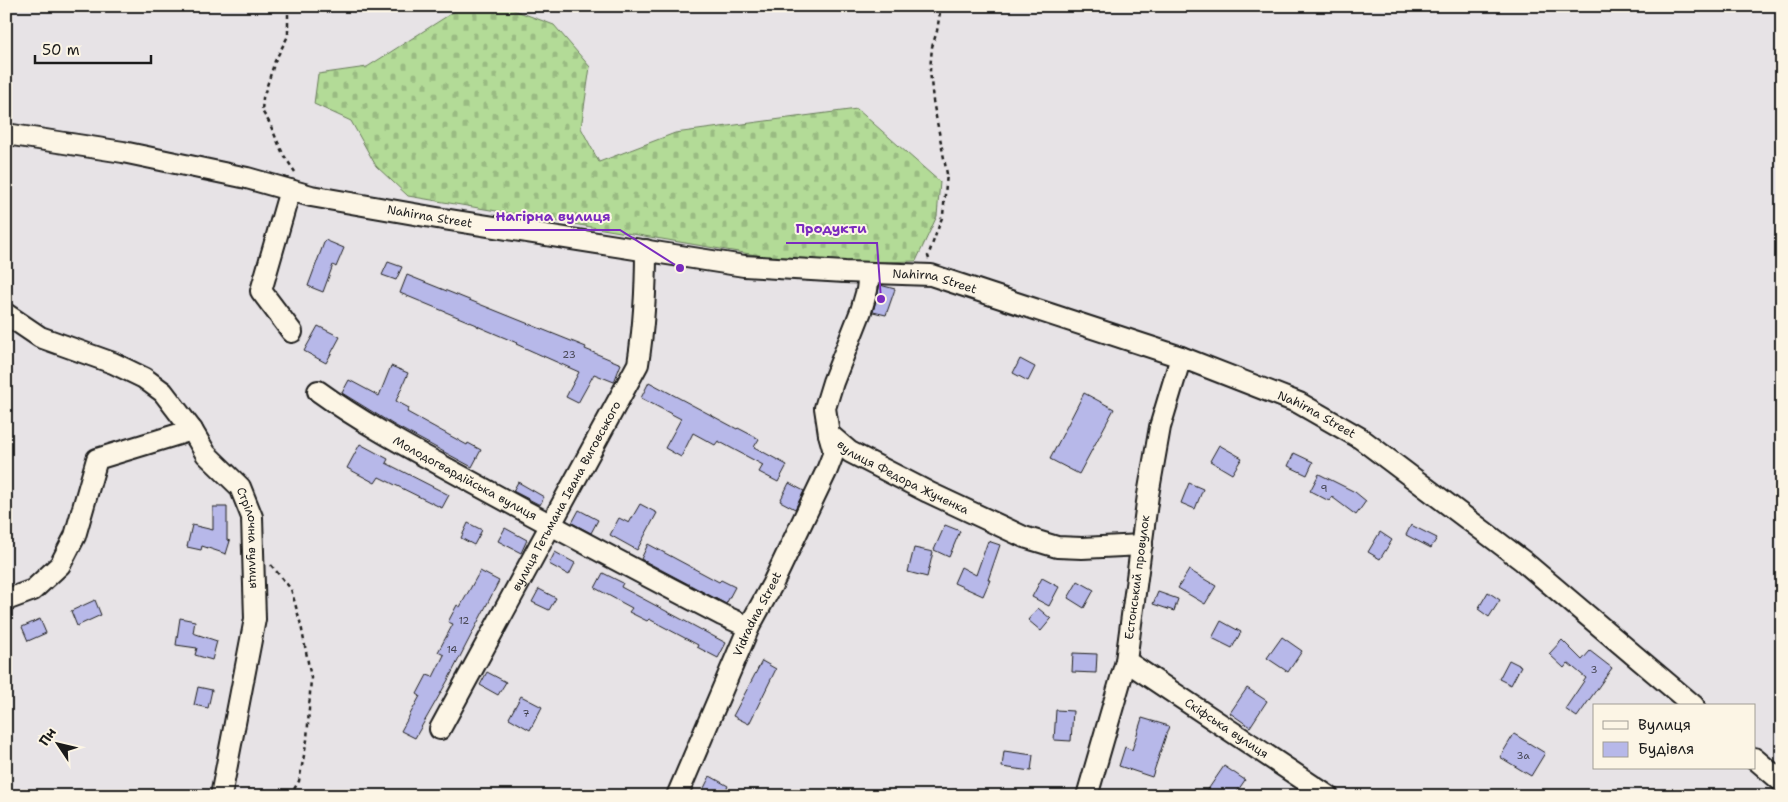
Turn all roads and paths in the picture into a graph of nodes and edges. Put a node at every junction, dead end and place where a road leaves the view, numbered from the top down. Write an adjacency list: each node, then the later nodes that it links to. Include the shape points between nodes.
1 (288, 6): 4 (path, via 288,36 275,61 262,111)
2 (941, 6): 7 (path, via 930,70 948,174 943,215 928,256)
3 (6, 134): 4 (street, Nahirna Street, via 122,152 247,178)
4 (293, 181): 5 (street, Nahirna Street, via 311,196); 9 (street, via 261,291)
5 (646, 250): 6 (street, Nahirna Street, via 744,266); 14 (street, вулиця Гетьмана Івана Виговського, via 638,364)
6 (869, 273): 7 (street, Nahirna Street); 13 (street, вулиця Федора Жученка, via 861,311 825,408)
7 (931, 275): 10 (street, Nahirna Street)
8 (6, 314): 12 (street, Стрілочна вулиця, via 40,337 113,363 144,378 164,392)
9 (292, 332)
10 (1182, 357): 15 (street, Естонський провулок, via 1160,427); 20 (street, Nahirna Street, via 1298,403 1360,438 1523,562)
11 (318, 391): 14 (street, Молодогвардійська вулиця, via 344,410)
12 (192, 430): 16 (street, Стрілочна вулиця, via 206,454 240,487 252,516); 17 (street, via 97,459 75,536 60,565 33,590)
13 (829, 434): 15 (street, вулиця Федора Жученка, via 850,452 1024,537 1057,547); 18 (street, Vidradna Street, via 834,452 827,470)
14 (551, 525): 18 (street, Молодогвардійська вулиця); 21 (street, вулиця Гетьмана Івана Виговського)
15 (1142, 545): 19 (street, Естонський провулок)
16 (254, 550): 24 (street, Стрілочна вулиця, via 255,619); 25 (path, via 278,572 291,590 311,678 307,740 299,781)
17 (6, 600)
18 (749, 628): 26 (street, Vidradna Street)
19 (1126, 661): 27 (street, Естонський провулок); 28 (street, Скіфська вулиця)
20 (1692, 704)
21 (440, 729)
22 (1756, 760): 23 (street)
23 (1782, 782)
24 (221, 796)
25 (290, 796)
26 (677, 796)
27 (1088, 796)
28 (1328, 796)

